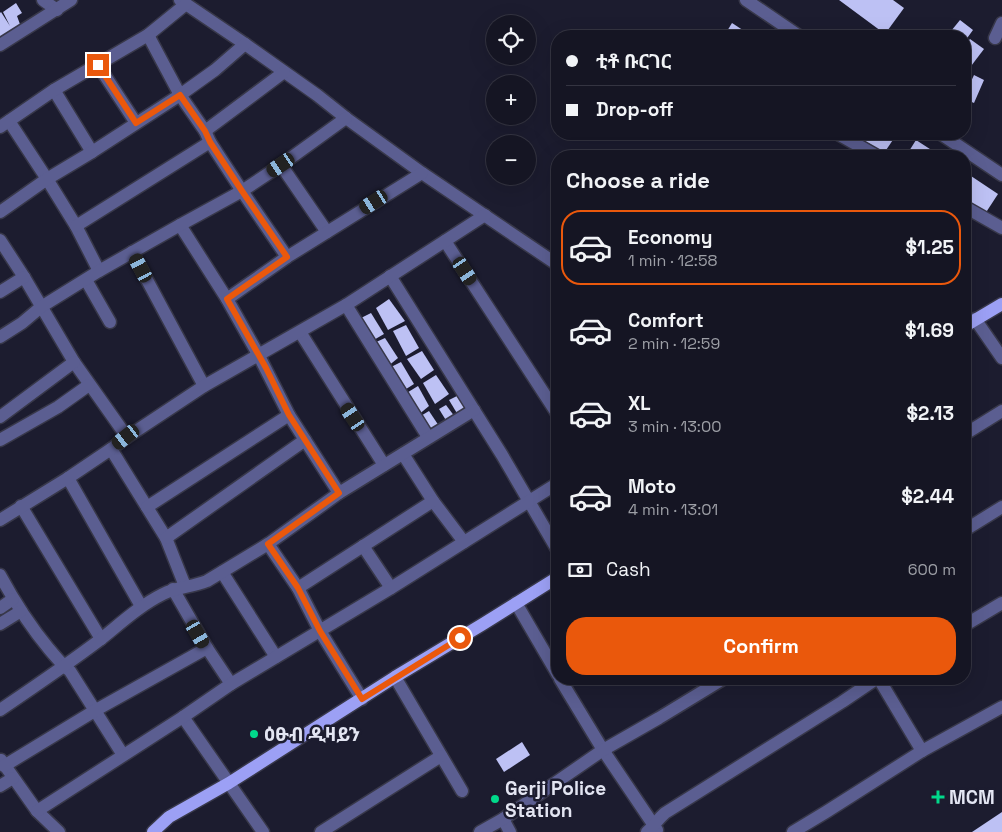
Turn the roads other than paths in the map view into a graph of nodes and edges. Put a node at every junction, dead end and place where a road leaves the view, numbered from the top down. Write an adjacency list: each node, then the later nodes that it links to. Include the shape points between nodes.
1 (43, 0): 5 (street)
2 (71, 0): 5 (street)
3 (746, 0): 7 (street)
4 (183, 2): 8 (street); 10 (street)
5 (57, 10): 11 (street)
6 (1002, 23): 9 (street)
7 (790, 30)
8 (148, 35): 12 (street); 15 (street)
9 (995, 38)
10 (245, 44): 13 (street); 15 (street)
11 (0, 45)
12 (98, 65): 14 (street); 17 (street)
13 (284, 72): 16 (street); 19 (street)
14 (54, 90): 18 (street); 24 (street)
15 (180, 95): 17 (street); 19 (street)
16 (346, 118): 26 (street); 27 (street)
17 (136, 123): 24 (street)
18 (4, 124): 29 (street)
19 (207, 137): 30 (street); 35 (street)
20 (849, 140): 22 (street)
21 (950, 140): 23 (street)
22 (866, 150)
23 (965, 150)
24 (92, 152): 29 (street)
25 (971, 154): 28 (street)
26 (281, 165): 30 (street); 37 (street)
27 (422, 172): 33 (street); 37 (street)
28 (1002, 175)
29 (47, 179): 32 (street); 35 (street)
30 (242, 191): 34 (street); 41 (street)
31 (971, 210): 36 (street)
32 (0, 212)
33 (485, 215): 39 (street); 42 (street)
34 (180, 225): 40 (street); 48 (street)
35 (76, 226): 43 (street)
36 (1002, 228)
37 (327, 232): 41 (street)
38 (0, 240): 45 (street)
39 (445, 241): 44 (street); 62 (street)
40 (132, 252): 43 (street); 61 (street)
41 (287, 257): 48 (street)
42 (551, 260)
43 (99, 271): 46 (street)
44 (390, 276): 50 (street); 63 (street)
45 (24, 277): 47 (street); 51 (street)
46 (86, 280): 51 (street); 52 (street)
47 (0, 292)
48 (227, 299): 57 (street)
49 (1002, 304): 53 (main road)
50 (346, 305): 55 (street); 69 (street)
51 (41, 307): 56 (street); 59 (street)
52 (110, 322)
53 (971, 322)
54 (971, 324): 58 (street)
55 (300, 332): 57 (street); 74 (street)
56 (0, 338)
57 (258, 354): 61 (street); 65 (street)
58 (1002, 358)
59 (74, 362): 60 (street); 66 (street)
60 (89, 385): 68 (street); 70 (street)
61 (204, 386): 68 (street)
62 (551, 402)
63 (474, 410): 69 (street); 78 (street)
64 (1002, 411): 67 (street)
65 (289, 415): 71 (street); 81 (street)
66 (0, 417)
67 (971, 430)
68 (126, 437): 72 (street)
69 (428, 437): 73 (street)
70 (0, 440)
71 (306, 440): 77 (street); 85 (street)
72 (111, 449): 75 (street); 81 (street)
73 (403, 454): 74 (street); 79 (street)
74 (384, 465): 77 (street)
75 (68, 478): 80 (street); 99 (street)
76 (551, 487): 78 (street)
77 (339, 493): 88 (street)
78 (529, 500): 86 (street); 87 (street)
79 (434, 501): 87 (street); 89 (street)
80 (21, 506): 83 (street); 105 (street)
81 (147, 507): 85 (street)
82 (1002, 507): 84 (street)
83 (0, 520)
84 (971, 526)
85 (166, 538): 93 (street)
86 (551, 539)
87 (464, 542): 95 (street)
88 (268, 544): 90 (street); 94 (street)
89 (363, 546): 94 (street); 95 (street)
90 (222, 572): 93 (street, via 197,585); 107 (street)
91 (0, 575): 96 (street)
92 (551, 581): 97 (main road)
93 (179, 588): 99 (street); 106 (street)
94 (298, 588): 104 (street)
95 (391, 588): 104 (street)
96 (13, 599): 100 (street); 101 (street)
97 (516, 603): 108 (street); 110 (main road)
98 (1002, 603): 102 (street)
99 (141, 606): 105 (street)
100 (0, 608)
101 (21, 611): 103 (street); 109 (street)
102 (971, 621)
103 (0, 624)
104 (320, 631): 107 (street); 116 (street)
105 (101, 639): 109 (street)
106 (207, 648): 111 (street); 119 (street)
107 (276, 657): 111 (street)
108 (551, 661)
109 (64, 667): 118 (street); 119 (street)
110 (395, 678): 116 (main road); 124 (street)
111 (231, 684): 120 (street)
112 (565, 685): 121 (street)
113 (713, 685): 121 (street)
114 (869, 685): 132 (street, via 665,813 658,819)
115 (882, 685): 122 (street)
116 (362, 699): 127 (main road)
117 (1002, 707): 122 (street)
118 (0, 710)
119 (96, 710): 123 (street); 125 (street)
120 (183, 717): 123 (street); 127 (street)
121 (603, 750): 131 (street); 132 (street)
122 (922, 751): 139 (street)
123 (123, 755): 130 (street)
124 (441, 756): 129 (street); 136 (street)
125 (2, 763): 126 (street)
126 (13, 778): 128 (street); 130 (street)
127 (229, 783): 134 (main road, via 169,817); 135 (street)
128 (0, 786)
129 (462, 791)
130 (37, 811): 133 (street)
131 (503, 819): 137 (street); 138 (street)
132 (654, 830)
133 (59, 832)
134 (153, 832)
135 (263, 832)
136 (321, 832)
137 (480, 832)
138 (510, 832)
139 (793, 832)

